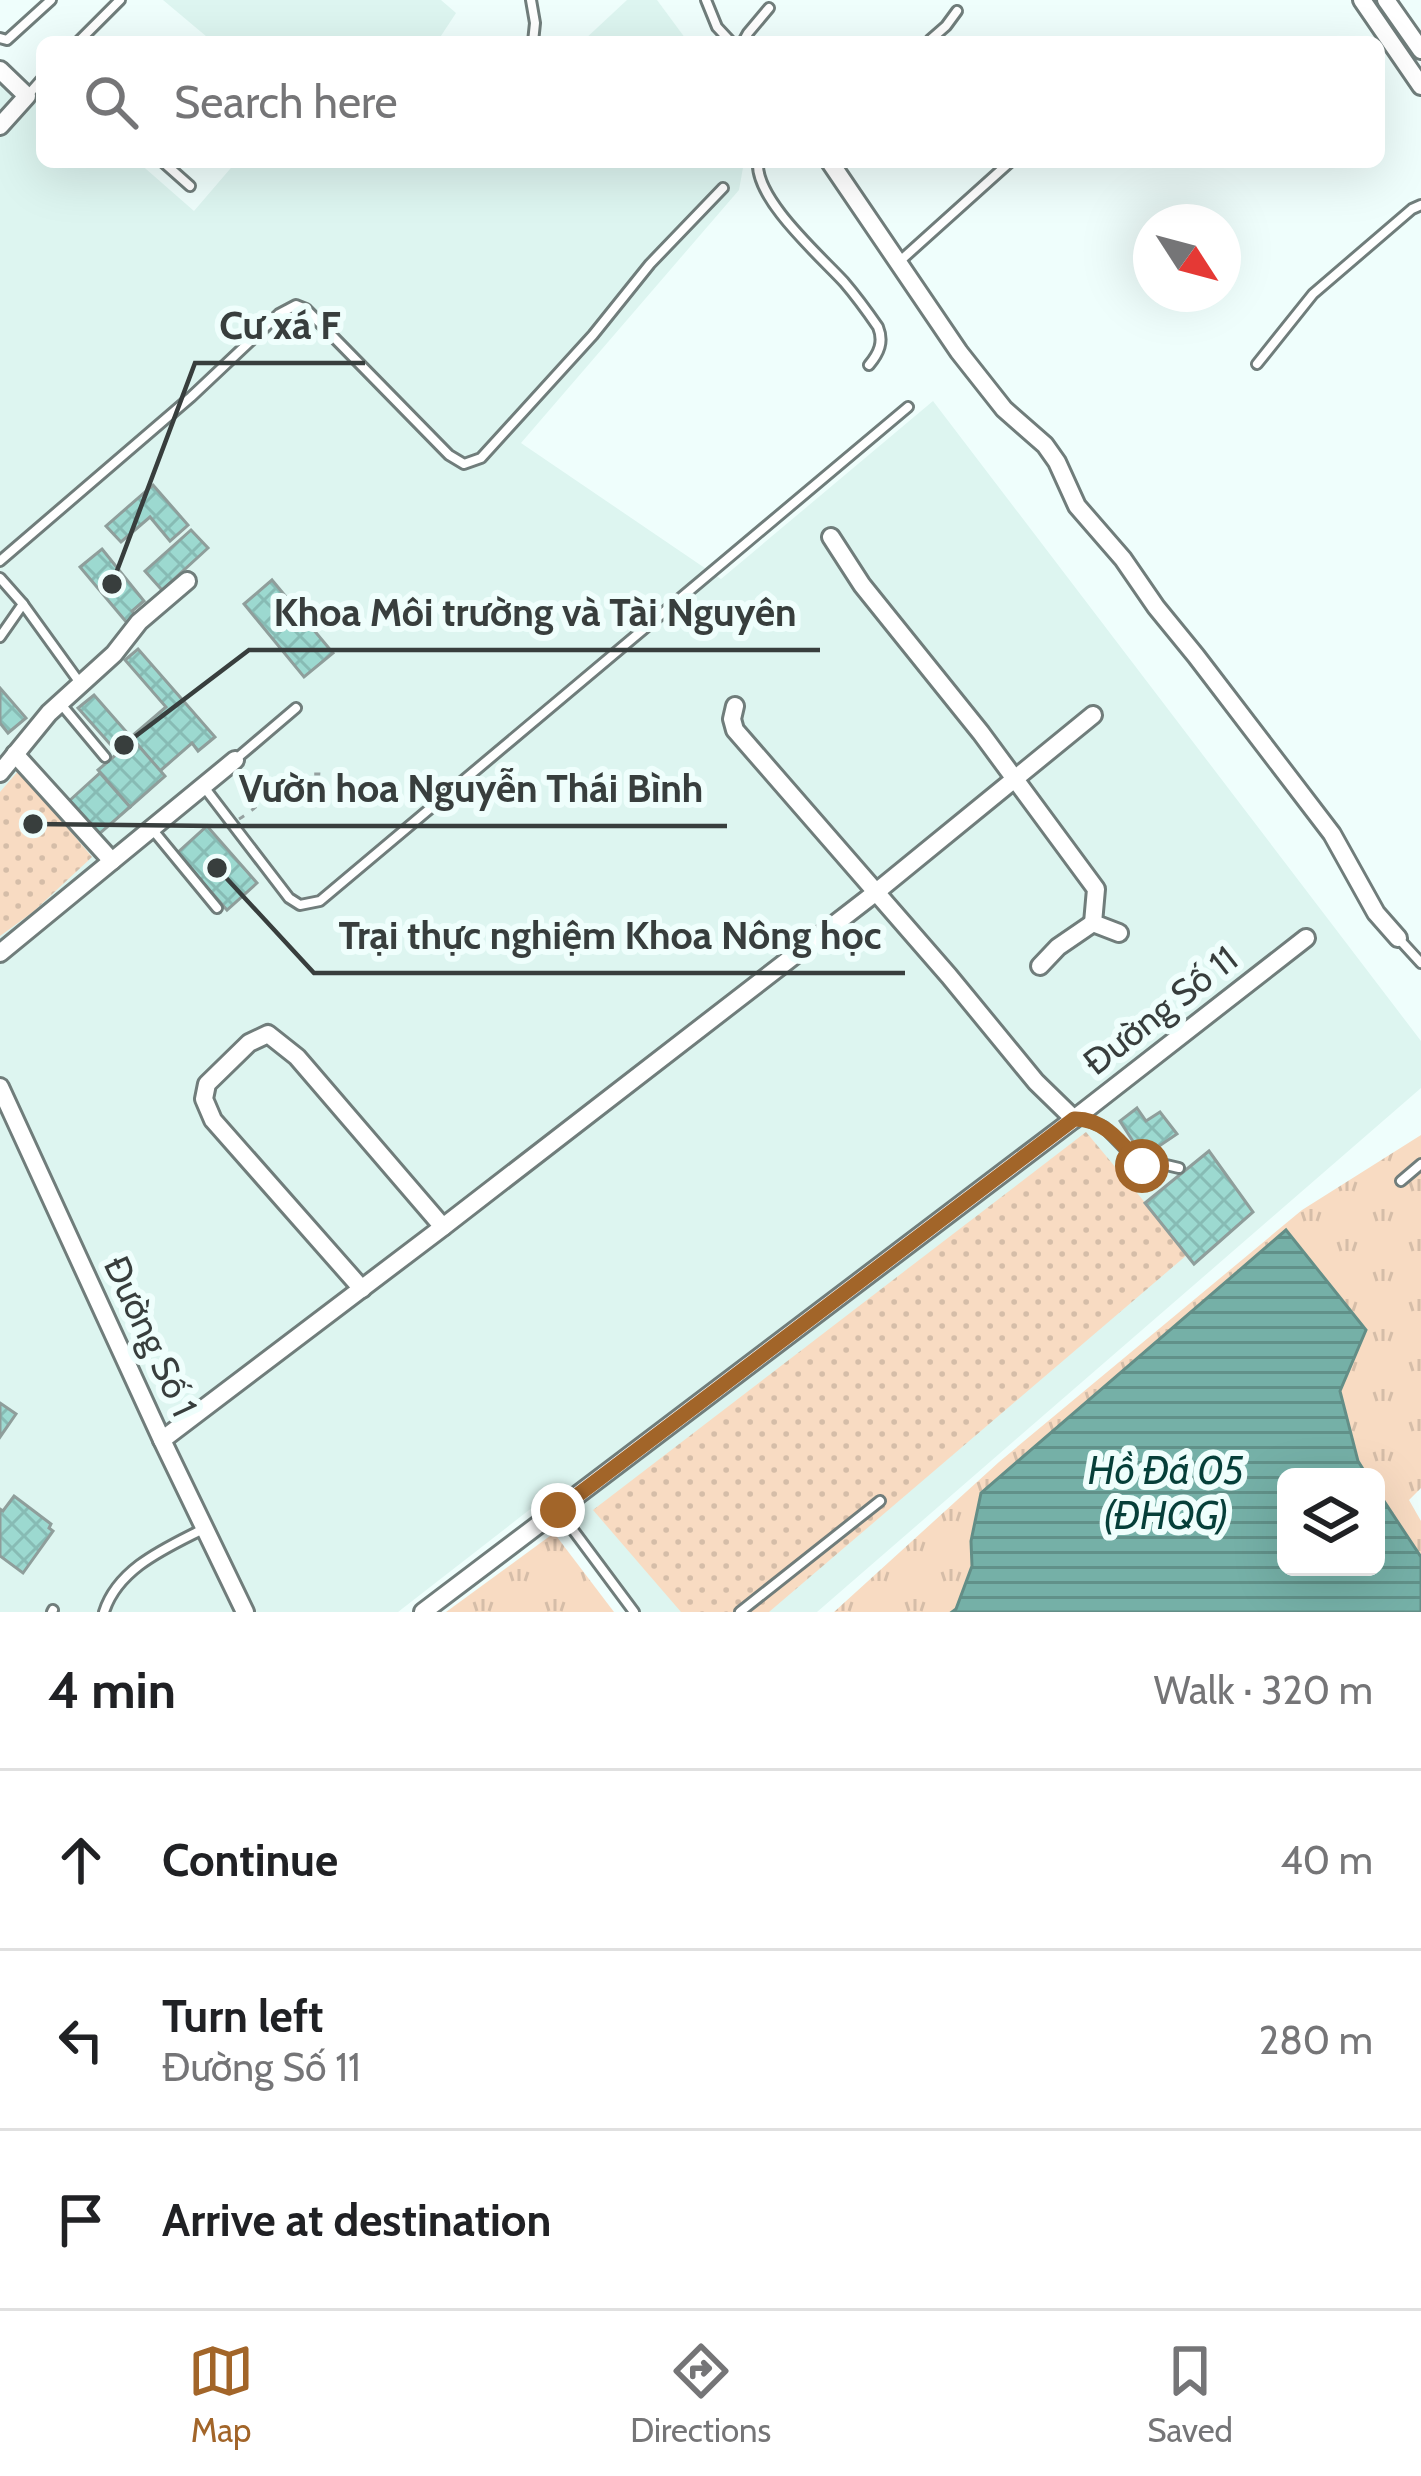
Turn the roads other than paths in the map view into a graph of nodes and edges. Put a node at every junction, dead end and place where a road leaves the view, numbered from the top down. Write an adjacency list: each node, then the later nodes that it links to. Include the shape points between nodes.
1 (51, 0): 14 (lane, via 8,40)
2 (120, 0): 9 (lane)
3 (531, 0): 10 (lane)
4 (706, 0): 11 (lane)
5 (1362, 0): 18 (street)
6 (1387, 0): 15 (street)
7 (769, 8): 12 (lane)
8 (957, 11): 13 (lane)
9 (84, 36)
10 (534, 36)
11 (725, 36)
12 (748, 36)
13 (935, 36)
14 (0, 38)
15 (1421, 50)
16 (0, 70): 19 (street)
17 (36, 86): 19 (lane)
18 (1421, 86)
19 (27, 96): 20 (street)
20 (0, 126)
21 (170, 168): 25 (lane)
22 (757, 168): 30 (lane, via 788,224 878,327 880,346)
23 (834, 168): 28 (street)
24 (1003, 168): 28 (lane)
25 (190, 186)
26 (723, 188): 33 (lane, via 481,458 464,464 449,455 296,305)
27 (1421, 205): 29 (lane, via 1313,294)
28 (898, 262): 56 (street, via 958,352 1058,462 1077,506 1333,834)
29 (1257, 364)
30 (869, 365)
31 (908, 407): 48 (lane, via 320,901 289,898)
32 (831, 537): 47 (street)
33 (0, 562)
34 (0, 578): 36 (lane)
35 (187, 581): 38 (street)
36 (23, 604): 37 (lane); 38 (lane)
37 (0, 637)
38 (81, 684): 39 (street)
39 (59, 702): 43 (street); 44 (lane)
40 (735, 706): 51 (street, via 735,730)
41 (296, 709): 45 (lane)
42 (1093, 715): 47 (street)
43 (15, 754): 46 (street); 50 (street)
44 (105, 757)
45 (235, 760): 48 (street)
46 (0, 772)
47 (1014, 777): 51 (street); 53 (street, via 1096,890)
48 (203, 786): 49 (street)
49 (152, 828): 50 (street); 52 (lane)
50 (112, 861): 57 (street)
51 (875, 893): 61 (street); 65 (street)
52 (217, 908)
53 (1093, 923): 54 (street); 59 (street)
54 (1119, 932)
55 (1306, 938): 61 (street, Đường Số 11)
56 (1398, 938): 58 (lane)
57 (0, 952)
58 (1421, 963)
59 (1040, 966)
60 (0, 1087): 67 (street, Đường Số 1)
61 (1074, 1119): 63 (lane, via 1104,1127 1142,1166); 69 (street, Đường Số 11)
62 (1421, 1164): 64 (lane)
63 (1179, 1168)
64 (1401, 1180)
65 (443, 1227): 66 (street); 66 (street, via 297,1057 268,1034 249,1043 205,1091 213,1120)
66 (362, 1289): 67 (street)
67 (162, 1440): 70 (street, Đường Số 1)
68 (880, 1501): 75 (lane)
69 (558, 1510): 73 (street, Đường Số 11); 74 (lane)
70 (205, 1528): 71 (lane, via 121,1581); 72 (street, Đường Số 1)
71 (104, 1612)
72 (245, 1612)
73 (423, 1612)
74 (634, 1612)
75 (740, 1612)

